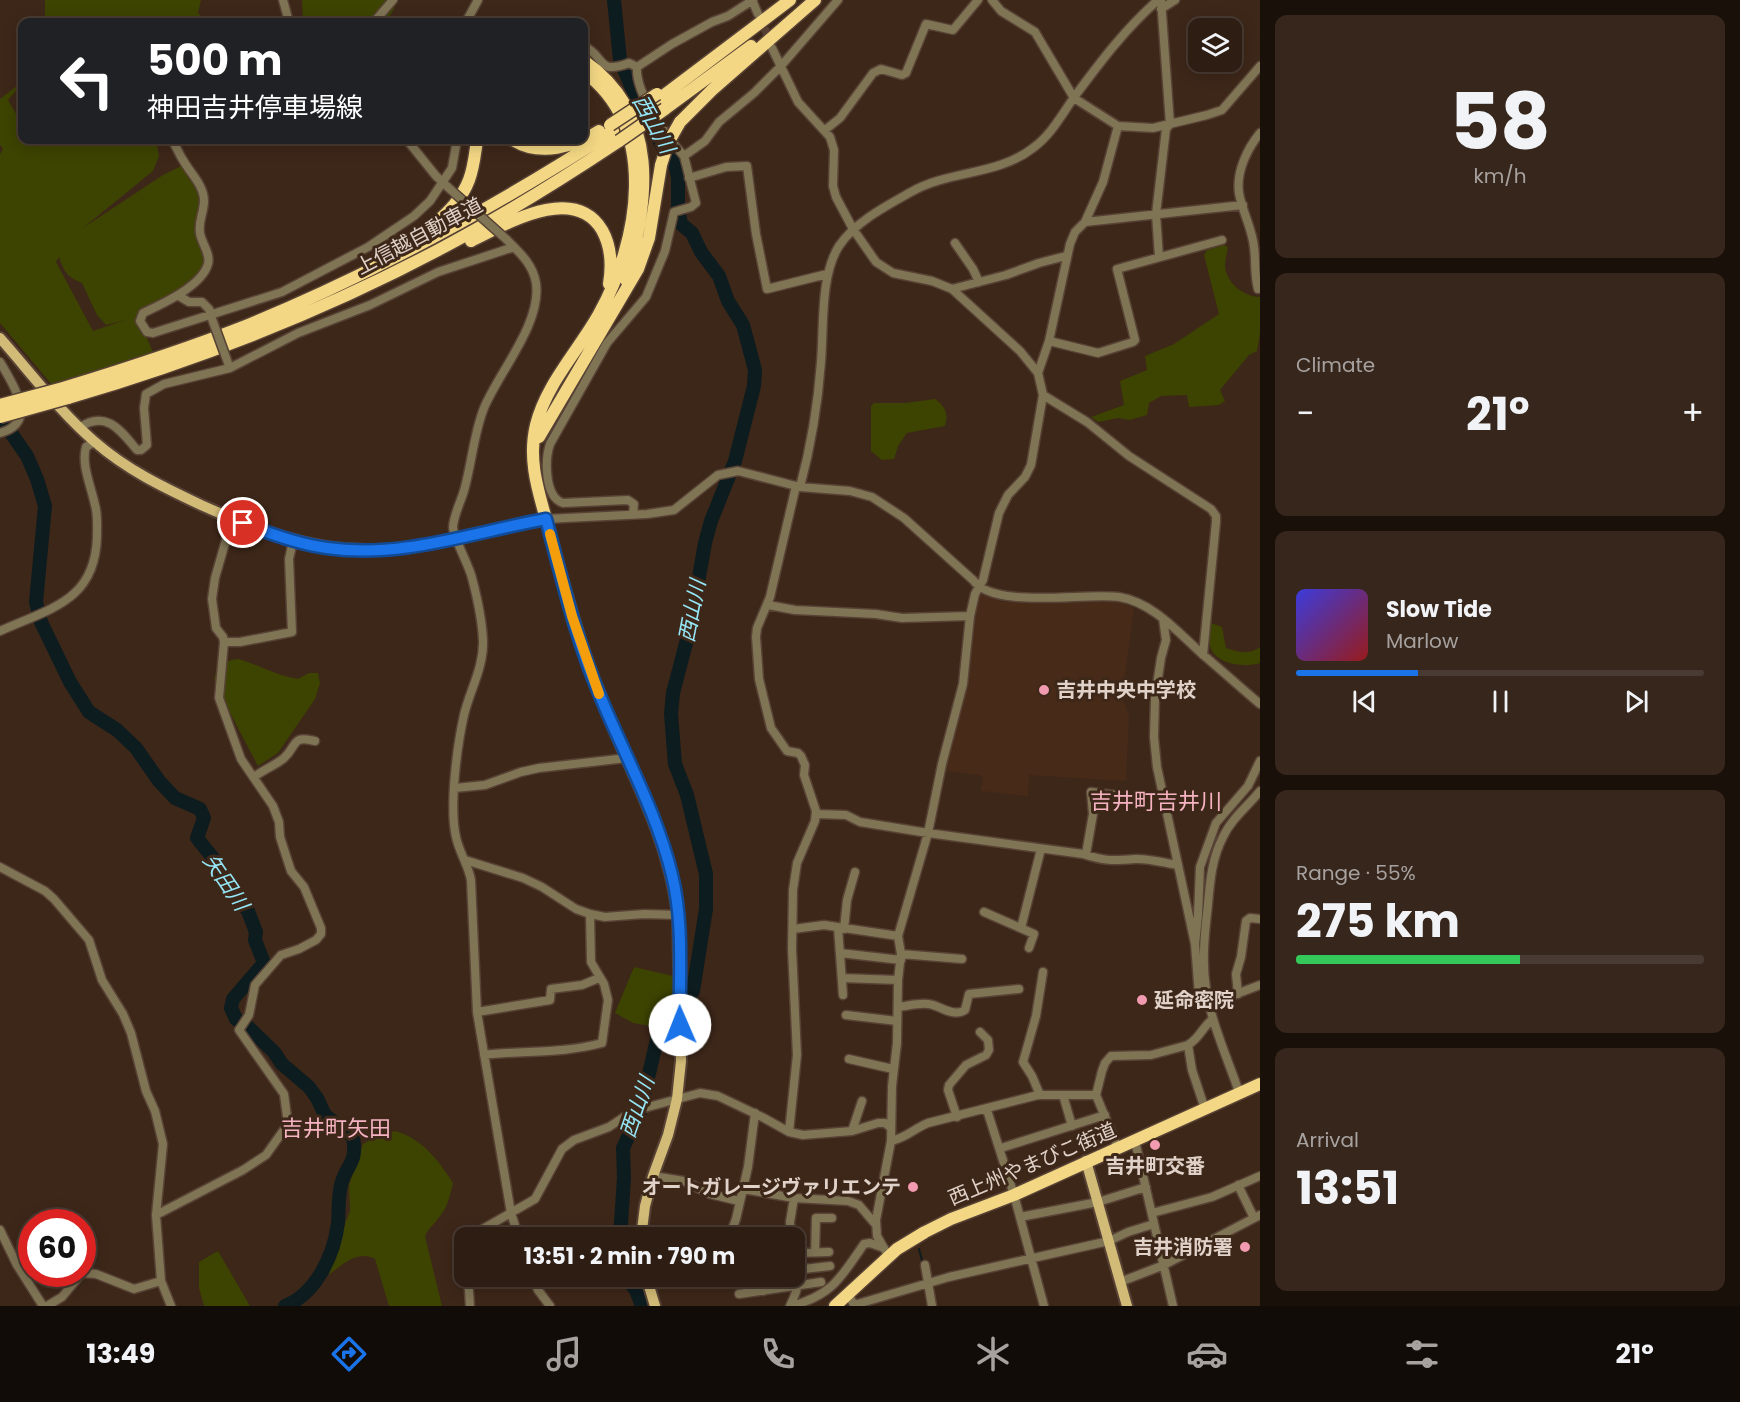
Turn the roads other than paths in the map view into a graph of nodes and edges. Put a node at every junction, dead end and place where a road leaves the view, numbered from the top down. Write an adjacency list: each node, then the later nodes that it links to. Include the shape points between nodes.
1 (283, 0): 13 (street)
2 (393, 0): 14 (street)
3 (478, 0): 15 (street)
4 (752, 0): 12 (street); 21 (street, via 672,44)
5 (813, 0): 24 (highway, 上信越自動車道); 54 (highway, bridge, via 680,122 661,165 644,254)
6 (838, 0): 19 (street)
7 (978, 0): 27 (street, via 953,30 926,24 906,73 880,69 873,73 840,118)
8 (992, 0): 23 (street, via 1001,11 1035,33)
9 (1175, 0): 11 (street)
10 (789, 2): 24 (highway, 上信越自動車道)
11 (1160, 3): 23 (street, via 1136,19); 25 (street)
12 (758, 14)
13 (289, 18)
14 (377, 18)
15 (468, 18)
16 (772, 48): 19 (street)
17 (588, 50): 21 (street, via 607,68 629,63)
18 (588, 64): 54 (highway, via 620,97 641,149 642,213)
19 (781, 66): 27 (street, via 798,102); 37 (street, via 719,122 705,141)
20 (1260, 66): 25 (street, via 1222,110)
21 (638, 68): 37 (street, via 640,84 659,124)
22 (588, 75): 57 (highway, via 620,114 634,164 635,197 626,250)
23 (1074, 98): 26 (street); 43 (street, via 1053,130 1022,157 917,188)
24 (660, 101): 28 (highway, 上信越自動車道)
25 (1170, 124): 26 (street, via 1153,128); 41 (street, via 1166,129)
26 (1118, 126): 42 (street, via 1103,182)
27 (825, 130): 43 (street, via 833,142 836,197)
28 (614, 132): 30 (highway); 56 (highway, 上信越自動車道, via 537,194 443,248); 58 (highway, 上信越自動車道, via 437,237)
29 (1260, 133): 40 (street, via 1250,145 1238,178)
30 (588, 139)
31 (174, 144): 53 (street, via 202,188 200,234 209,257 201,275)
32 (410, 144): 39 (street)
33 (456, 144): 39 (street, via 452,168)
34 (476, 144): 58 (highway, via 464,192 435,223 341,279)
35 (521, 144): 36 (highway, via 538,149)
36 (571, 144)
37 (684, 156): 38 (street)
38 (689, 178): 49 (street, via 726,166 747,166 767,289); 73 (street, via 696,203 674,212 665,251 646,297 607,343 546,456 551,493 559,502 628,500 634,504)
39 (442, 181): 46 (street, bridge); 55 (street, via 430,201 414,216 368,247 282,292)
40 (1243, 206): 41 (street); 52 (street, via 1254,249)
41 (1156, 214): 42 (street); 48 (street)
42 (1085, 222): 47 (street, via 1075,232)
43 (853, 229): 49 (street, via 838,247); 51 (street, via 884,268)
44 (1222, 240): 48 (street)
45 (955, 243): 50 (street)
46 (514, 247): 62 (street, via 438,272); 76 (street, via 533,271 535,305 522,338 484,407 454,519)
47 (1066, 256): 50 (street); 60 (street)
48 (1159, 257): 60 (street, via 1117,269 1133,342 1098,353)
49 (828, 273): 72 (street, via 808,458)
50 (979, 282): 51 (street)
51 (952, 289): 63 (street, via 1003,333)
52 (1258, 289)
53 (179, 296): 55 (street, via 189,302 202,302); 55 (street, via 143,313 140,321 147,332)
54 (619, 303): 71 (highway, via 548,418)
55 (211, 316): 62 (street, bridge)
56 (301, 316): 57 (highway, via 521,218 545,210 572,208 592,217 608,243 610,279); 64 (highway, 上信越自動車道, via 184,361)
57 (598, 316): 71 (highway, via 545,401 536,425)
58 (246, 326): 64 (highway, 上信越自動車道)
59 (0, 338): 68 (main road)
60 (1049, 341): 63 (street)
61 (0, 362): 69 (street, via 22,410 18,422)
62 (229, 365): 68 (street, via 164,384 146,394 147,445 141,450 118,428 104,421)
63 (1038, 373): 65 (street)
64 (65, 393): 66 (highway, 上信越自動車道, bridge); 67 (highway, 上信越自動車道, bridge)
65 (1043, 395): 78 (street, via 1031,465 999,513); 84 (street, via 1087,422 1216,516)
66 (0, 405)
67 (0, 417)
68 (80, 428): 70 (main road)
69 (0, 433)
70 (94, 442): 74 (main road, via 146,479); 82 (street, via 86,447 83,458 97,512 96,556 90,575 70,598)
71 (533, 459): 75 (highway)
72 (798, 486): 73 (street, via 728,472 707,482 674,510); 78 (street, via 850,491 881,502 904,518); 79 (street)
73 (633, 514): 75 (street)
74 (232, 519): 77 (main road); 83 (street, via 212,599 216,628)
75 (546, 519): 76 (main road); 87 (main road, via 582,649)
76 (457, 538): 77 (main road, via 376,550 329,548); 90 (street, via 472,577 483,640 478,675 460,734)
77 (292, 541): 83 (street, via 292,632)
78 (978, 587): 80 (street); 81 (street, via 1016,597 1125,598)
79 (768, 605): 80 (street, via 902,618); 93 (street, via 757,628 759,679 771,728 787,751 801,756 805,765 804,775)
80 (970, 616): 94 (street, via 963,684)
81 (1163, 619): 84 (street); 98 (street, via 1166,640 1155,698 1154,737)
82 (0, 631)
83 (224, 642): 89 (street, via 219,698 241,759)
84 (1203, 654): 85 (street)
85 (1260, 704)
86 (315, 741): 89 (street, via 302,738 294,742 282,759)
87 (627, 758): 90 (street, via 539,768 485,785); 103 (main road, via 663,841)
88 (1260, 761): 109 (street, via 1248,786 1221,816 1210,836 1200,867)
89 (254, 777): 165 (street, via 273,806 291,871 304,887 321,928 316,940 281,955 255,985 249,1015 239,1030 284,1094 288,1125 266,1155)
90 (455, 788): 97 (street, via 455,835)
91 (1260, 791): 122 (street, via 1235,818 1215,857 1204,966)
92 (1122, 796): 96 (street, via 1091,792 1093,814)
93 (816, 814): 94 (street, via 846,815 860,822); 107 (street, via 797,864)
94 (928, 833): 95 (street); 108 (street)
95 (1041, 849): 96 (street); 106 (street)
96 (1086, 854): 98 (street, via 1103,861 1136,859)
97 (465, 860): 102 (street, via 523,878); 124 (street, via 471,880)
98 (1178, 865): 109 (street)
99 (0, 867): 165 (street, via 54,898 89,940 102,980 123,1014 161,1131)
100 (855, 872): 105 (street)
101 (984, 912): 106 (street)
102 (590, 914): 103 (street); 115 (street, via 591,962)
103 (678, 915): 138 (main road, via 681,1061)
104 (1260, 919): 120 (street, via 1246,921 1236,974)
105 (841, 928): 107 (street, via 824,925); 108 (street); 111 (street)
106 (1021, 928): 110 (street, via 1034,934)
107 (793, 929): 148 (street, via 797,1054)
108 (898, 936): 112 (street)
109 (1195, 944): 122 (street, via 1199,996)
110 (1029, 948)
111 (840, 953): 112 (street); 116 (street)
112 (901, 957): 113 (street); 117 (street)
113 (962, 959)
114 (1043, 972): 135 (street, via 1023,1062)
115 (599, 978): 124 (street, via 582,985 551,989 550,1000); 130 (street, via 608,1000 602,1043 576,1050)
116 (842, 978): 117 (street); 121 (street)
117 (898, 980): 123 (street)
118 (1260, 985): 120 (street)
119 (1019, 989): 123 (street, via 969,994 961,1012 929,1004)
120 (1238, 994): 122 (street)
121 (843, 995)
122 (1210, 1004): 126 (street)
123 (898, 1007): 127 (street)
124 (477, 1012): 130 (street)
125 (846, 1015): 127 (street)
126 (1214, 1019): 129 (street); 134 (street)
127 (897, 1020): 132 (street)
128 (980, 1032): 144 (street, via 988,1040 989,1050 966,1065 949,1085)
129 (1188, 1045): 137 (street, via 1151,1055 1111,1056 1105,1063); 140 (street)
130 (484, 1055): 163 (street)
131 (849, 1059): 132 (street)
132 (893, 1069): 146 (street)
133 (1260, 1084): 134 (highway, 西上州やまびこ街道)
134 (1239, 1092): 140 (highway, 西上州やまびこ街道)
135 (1040, 1095): 136 (street); 141 (street)
136 (1063, 1095): 137 (street); 145 (street)
137 (1096, 1095): 143 (street)
138 (677, 1099): 142 (street, via 710,1093); 154 (main road); 163 (street, via 633,1111 609,1127 574,1140 562,1149 535,1198)
139 (862, 1101): 147 (street)
140 (1205, 1109): 150 (highway, 西上州やまびこ街道)
141 (987, 1110): 144 (street); 151 (street)
142 (755, 1113): 148 (street); 158 (street)
143 (1105, 1115): 145 (street); 152 (street)
144 (957, 1117): 149 (street, via 928,1123 905,1138)
145 (1072, 1126): 151 (street)
146 (891, 1128): 147 (street, via 885,1123); 149 (street)
147 (852, 1131): 148 (street, via 803,1135)
148 (789, 1132)
149 (891, 1141): 170 (street)
150 (1135, 1141): 152 (highway, 西上州やまびこ街道); 157 (street)
151 (1001, 1148): 159 (street)
152 (1118, 1148): 153 (highway, 西上州やまびこ街道)
153 (1086, 1161): 159 (highway, 西上州やまびこ街道); 162 (main road)
154 (652, 1176): 161 (street, via 684,1181 710,1194); 173 (main road)
155 (1260, 1176): 156 (street)
156 (1238, 1185): 164 (street, via 1212,1197); 166 (street)
157 (1146, 1187): 162 (street); 164 (street)
158 (743, 1190): 160 (street); 161 (street)
159 (1014, 1195): 167 (street); 181 (highway, 西上州やまびこ街道, via 951,1219)
160 (794, 1198): 170 (street, via 848,1201 859,1205); 175 (street)
161 (740, 1201): 174 (street)
162 (1098, 1202): 167 (street); 177 (main road)
163 (511, 1213): 171 (street); 172 (street)
164 (1152, 1213): 169 (street)
165 (156, 1215): 188 (street)
166 (1258, 1216): 184 (street)
167 (1020, 1217): 182 (street)
168 (832, 1218): 178 (street, via 816,1218)
169 (1154, 1224): 177 (street); 184 (street)
170 (876, 1225): 181 (street)
171 (487, 1227)
172 (515, 1227)
173 (642, 1227)
174 (733, 1227)
175 (790, 1227)
176 (0, 1230): 203 (street, via 17,1266)
177 (1109, 1241): 182 (street); 190 (main road)
178 (814, 1252): 179 (street); 180 (street)
179 (829, 1252)
180 (805, 1253)
181 (886, 1253): 202 (highway, 西上州やまびこ街道); 208 (street, via 870,1243 864,1244 836,1283 813,1300)
182 (1032, 1259): 191 (street); 211 (street)
183 (925, 1264): 191 (street)
184 (1164, 1265): 190 (street); 213 (street)
185 (830, 1266): 186 (street)
186 (805, 1269)
187 (96, 1274): 188 (street, via 134,1289)
188 (160, 1281): 204 (street)
189 (820, 1282): 192 (street)
190 (1120, 1282): 212 (main road)
191 (930, 1283): 202 (street); 210 (street)
192 (805, 1284)
193 (70, 1287): 203 (street, via 62,1297)
194 (469, 1287): 205 (street)
195 (537, 1287): 206 (street)
196 (649, 1287): 207 (main road)
197 (763, 1287): 200 (street)
198 (788, 1287): 200 (street)
199 (799, 1287): 208 (street)
200 (764, 1291): 201 (street)
201 (739, 1294)
202 (852, 1302): 209 (highway, 西上州やまびこ街道)
203 (45, 1306)
204 (171, 1306)
205 (470, 1306)
206 (550, 1306)
207 (655, 1306)
208 (791, 1306)
209 (836, 1306)
210 (932, 1306)
211 (1044, 1306)
212 (1127, 1306)
213 (1173, 1306)

